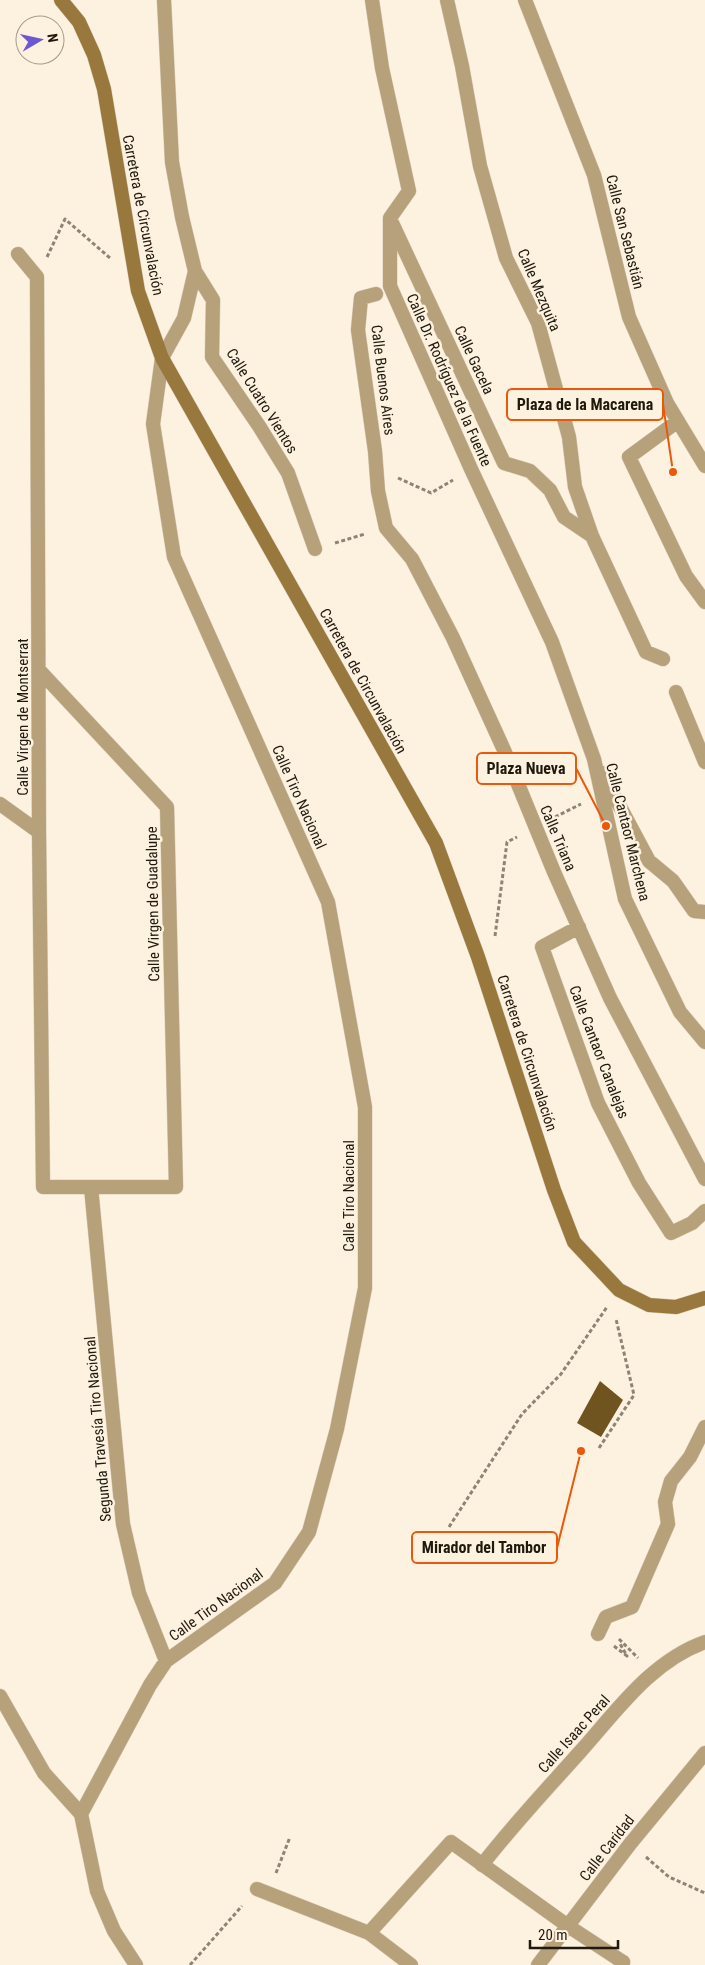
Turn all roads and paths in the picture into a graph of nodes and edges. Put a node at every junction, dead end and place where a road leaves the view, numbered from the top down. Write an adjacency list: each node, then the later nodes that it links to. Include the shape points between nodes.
1 (60, 0): 12 (main road, Carretera de Circunvalación, via 79,22 94,55 104,89 138,291)
2 (164, 0): 9 (street, via 172,162)
3 (372, 0): 6 (street, via 384,77 409,191)
4 (447, 0): 18 (street, Calle Mezquita, via 480,166 506,258 538,324 569,437 575,487)
5 (525, 0): 13 (street, Calle San Sebastián, via 594,175 629,317)
6 (390, 218): 16 (street, Calle Dr. Rodríguez de la Fuente, via 390,286); 18 (street, Calle Gacela, via 504,463 530,471 550,490 564,517)
7 (18, 254): 10 (street)
8 (116, 264): 10 (path, via 65,219)
9 (195, 271): 12 (street, via 184,318); 19 (street, Calle Cuatro Vientos, via 213,300 212,357 288,473)
10 (37, 278): 22 (street, Calle Virgen de Montserrat)
11 (376, 294): 14 (street, Calle Buenos Aires, via 361,298 358,330)
12 (162, 358): 37 (main road, Carretera de Circunvalación, via 436,843 574,1242); 45 (street, Calle Tiro Nacional, via 153,424 174,557 328,902 365,1108 365,1288 337,1430 309,1532 275,1583)
13 (678, 421): 15 (street, Calle San Sebastián); 20 (street, via 629,457 686,576)
14 (375, 451): 16 (path, via 400,480 431,492); 17 (street, Calle Triana, via 378,491)
15 (705, 466)
16 (471, 469): 24 (street, Calle Dr. Rodríguez de la Fuente, via 552,642)
17 (386, 528): 19 (path); 28 (street, Calle Triana, via 412,559 453,638)
18 (592, 536): 21 (street, Calle Mezquita, via 646,652)
19 (315, 549)
20 (705, 602)
21 (663, 659)
22 (39, 670): 29 (street, Calle Virgen de Montserrat); 35 (street, Calle Virgen de Guadalupe, via 167,807 176,1187)
23 (676, 692): 25 (street)
24 (594, 759): 30 (street, via 649,862 674,881 694,911); 33 (street, Calle Cantaor Marchena, via 624,899 680,1012)
25 (705, 762)
26 (0, 804): 29 (street)
27 (586, 810): 28 (path, via 584,803)
28 (535, 826): 31 (street, Calle Triana); 32 (path, via 507,842)
29 (39, 832): 35 (street, Calle Virgen de Montserrat, via 44,1187)
30 (705, 912)
31 (579, 927): 34 (street, Calle Triana, via 616,1008); 36 (street, Calle Cantaor Canalejas, via 542,947 598,1103 639,1183 671,1233 692,1223)
32 (494, 943)
33 (705, 1042)
34 (705, 1179)
35 (91, 1187): 45 (street, Segunda Travesía Tiro Nacional, via 123,1524 139,1593)
36 (705, 1210)
37 (618, 1290): 38 (main road, Carretera de Circunvalación, via 649,1305 676,1307); 42 (path, via 561,1374 522,1414)
38 (705, 1298)
39 (616, 1319): 41 (path, via 634,1395)
40 (705, 1426): 43 (street, via 690,1457 671,1481 665,1502 668,1524 632,1607 606,1617)
41 (599, 1448)
42 (449, 1527)
43 (598, 1634): 46 (path, via 627,1656 614,1634)
44 (705, 1642): 46 (street, Calle Isaac Peral, via 690,1647)
45 (166, 1661): 49 (street, Calle Tiro Nacional, via 150,1684)
46 (653, 1672): 51 (street, Calle Isaac Peral)
47 (0, 1696): 49 (street, via 44,1773)
48 (705, 1753): 50 (street, Calle Caridad)
49 (81, 1814): 57 (street, via 97,1891 114,1931)
50 (630, 1844): 53 (path, via 669,1877); 54 (street, Calle Caridad)
51 (482, 1865): 54 (street); 55 (street, via 451,1842)
52 (257, 1889): 55 (street)
53 (705, 1893)
54 (568, 1926): 56 (street); 59 (street, Calle Caridad)
55 (369, 1933): 58 (street)
56 (622, 1963)
57 (136, 1965)
58 (411, 1965)
59 (538, 1965)

